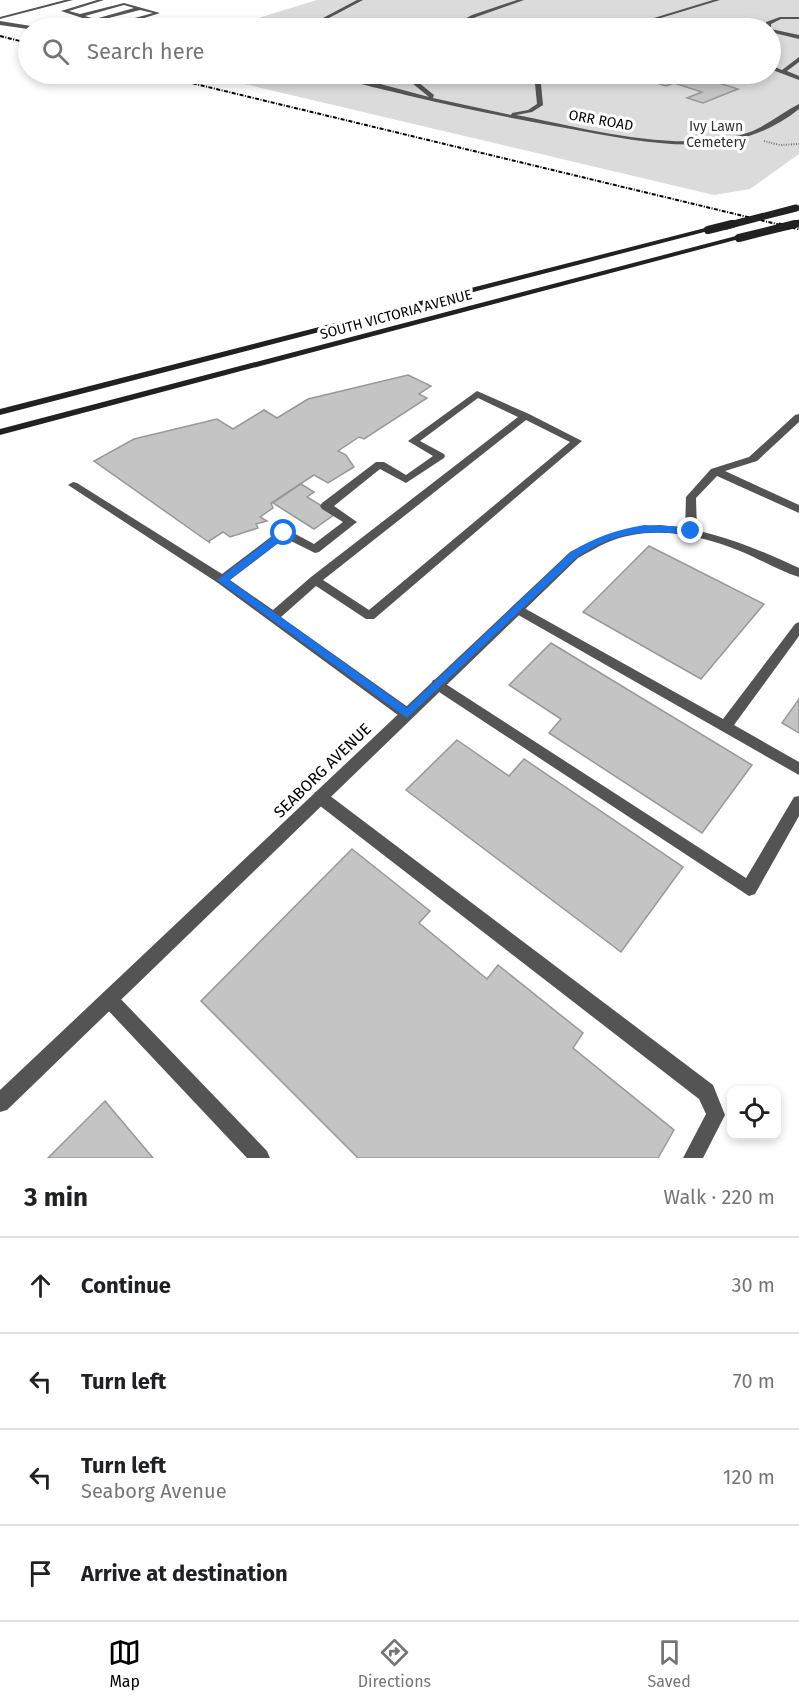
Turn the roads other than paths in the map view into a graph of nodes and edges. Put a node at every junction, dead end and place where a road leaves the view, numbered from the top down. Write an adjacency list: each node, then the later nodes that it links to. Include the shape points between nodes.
1 (71, 0): 16 (street)
2 (102, 0): 7 (street, via 63,10)
3 (361, 0): 11 (street)
4 (522, 0): 12 (street)
5 (716, 0): 13 (street)
6 (141, 8): 7 (street, via 122,4); 9 (street); 10 (street, via 158,13)
7 (78, 15): 8 (street)
8 (86, 18)
9 (106, 18)
10 (141, 18)
11 (327, 18)
12 (470, 18)
13 (660, 18)
14 (799, 18): 15 (street)
15 (781, 19)
16 (0, 20): 17 (street)
17 (18, 25)
18 (781, 32): 19 (street)
19 (799, 37)
20 (799, 59): 22 (street)
21 (781, 70): 22 (street)
22 (784, 71): 23 (street)
23 (799, 78)
24 (376, 84): 27 (street)
25 (417, 84): 27 (street)
26 (538, 84): 29 (street, via 538,107 523,113)
27 (450, 104): 29 (street, ORR ROAD)
28 (799, 106): 29 (street, ORR ROAD, via 776,123 748,135 705,142 664,142)
29 (495, 114)
30 (798, 207): 32 (main road, SOUTH VICTORIA AVENUE, bridge)
31 (799, 223): 35 (main road, SOUTH VICTORIA AVENUE, bridge)
32 (0, 412)
33 (525, 416): 41 (street, via 477,394 413,441 440,456 406,480 380,464 326,506 351,522 315,549 284,533); 42 (street); 42 (street, via 577,441 370,616)
34 (799, 417): 36 (street, via 753,459)
35 (0, 432)
36 (715, 471): 38 (street); 39 (street, via 691,497)
37 (73, 485): 41 (street)
38 (799, 509)
39 (691, 531): 40 (street, SEABORG AVENUE, via 726,540); 43 (street, SEABORG AVENUE, via 644,528 594,542 574,555)
40 (799, 573)
41 (222, 580): 44 (street)
42 (315, 580): 44 (street)
43 (517, 609): 46 (street, SEABORG AVENUE); 48 (street)
44 (273, 618): 47 (street)
45 (799, 627): 48 (street)
46 (438, 684): 47 (street, SEABORG AVENUE); 51 (street, via 749,889)
47 (407, 714): 50 (street, SEABORG AVENUE)
48 (725, 727): 49 (street)
49 (799, 769)
50 (320, 797): 52 (street, SEABORG AVENUE); 55 (street, via 706,1092 716,1115)
51 (799, 802)
52 (109, 999): 53 (street, SEABORG AVENUE); 54 (street)
53 (0, 1103)
54 (260, 1158)
55 (693, 1158)

